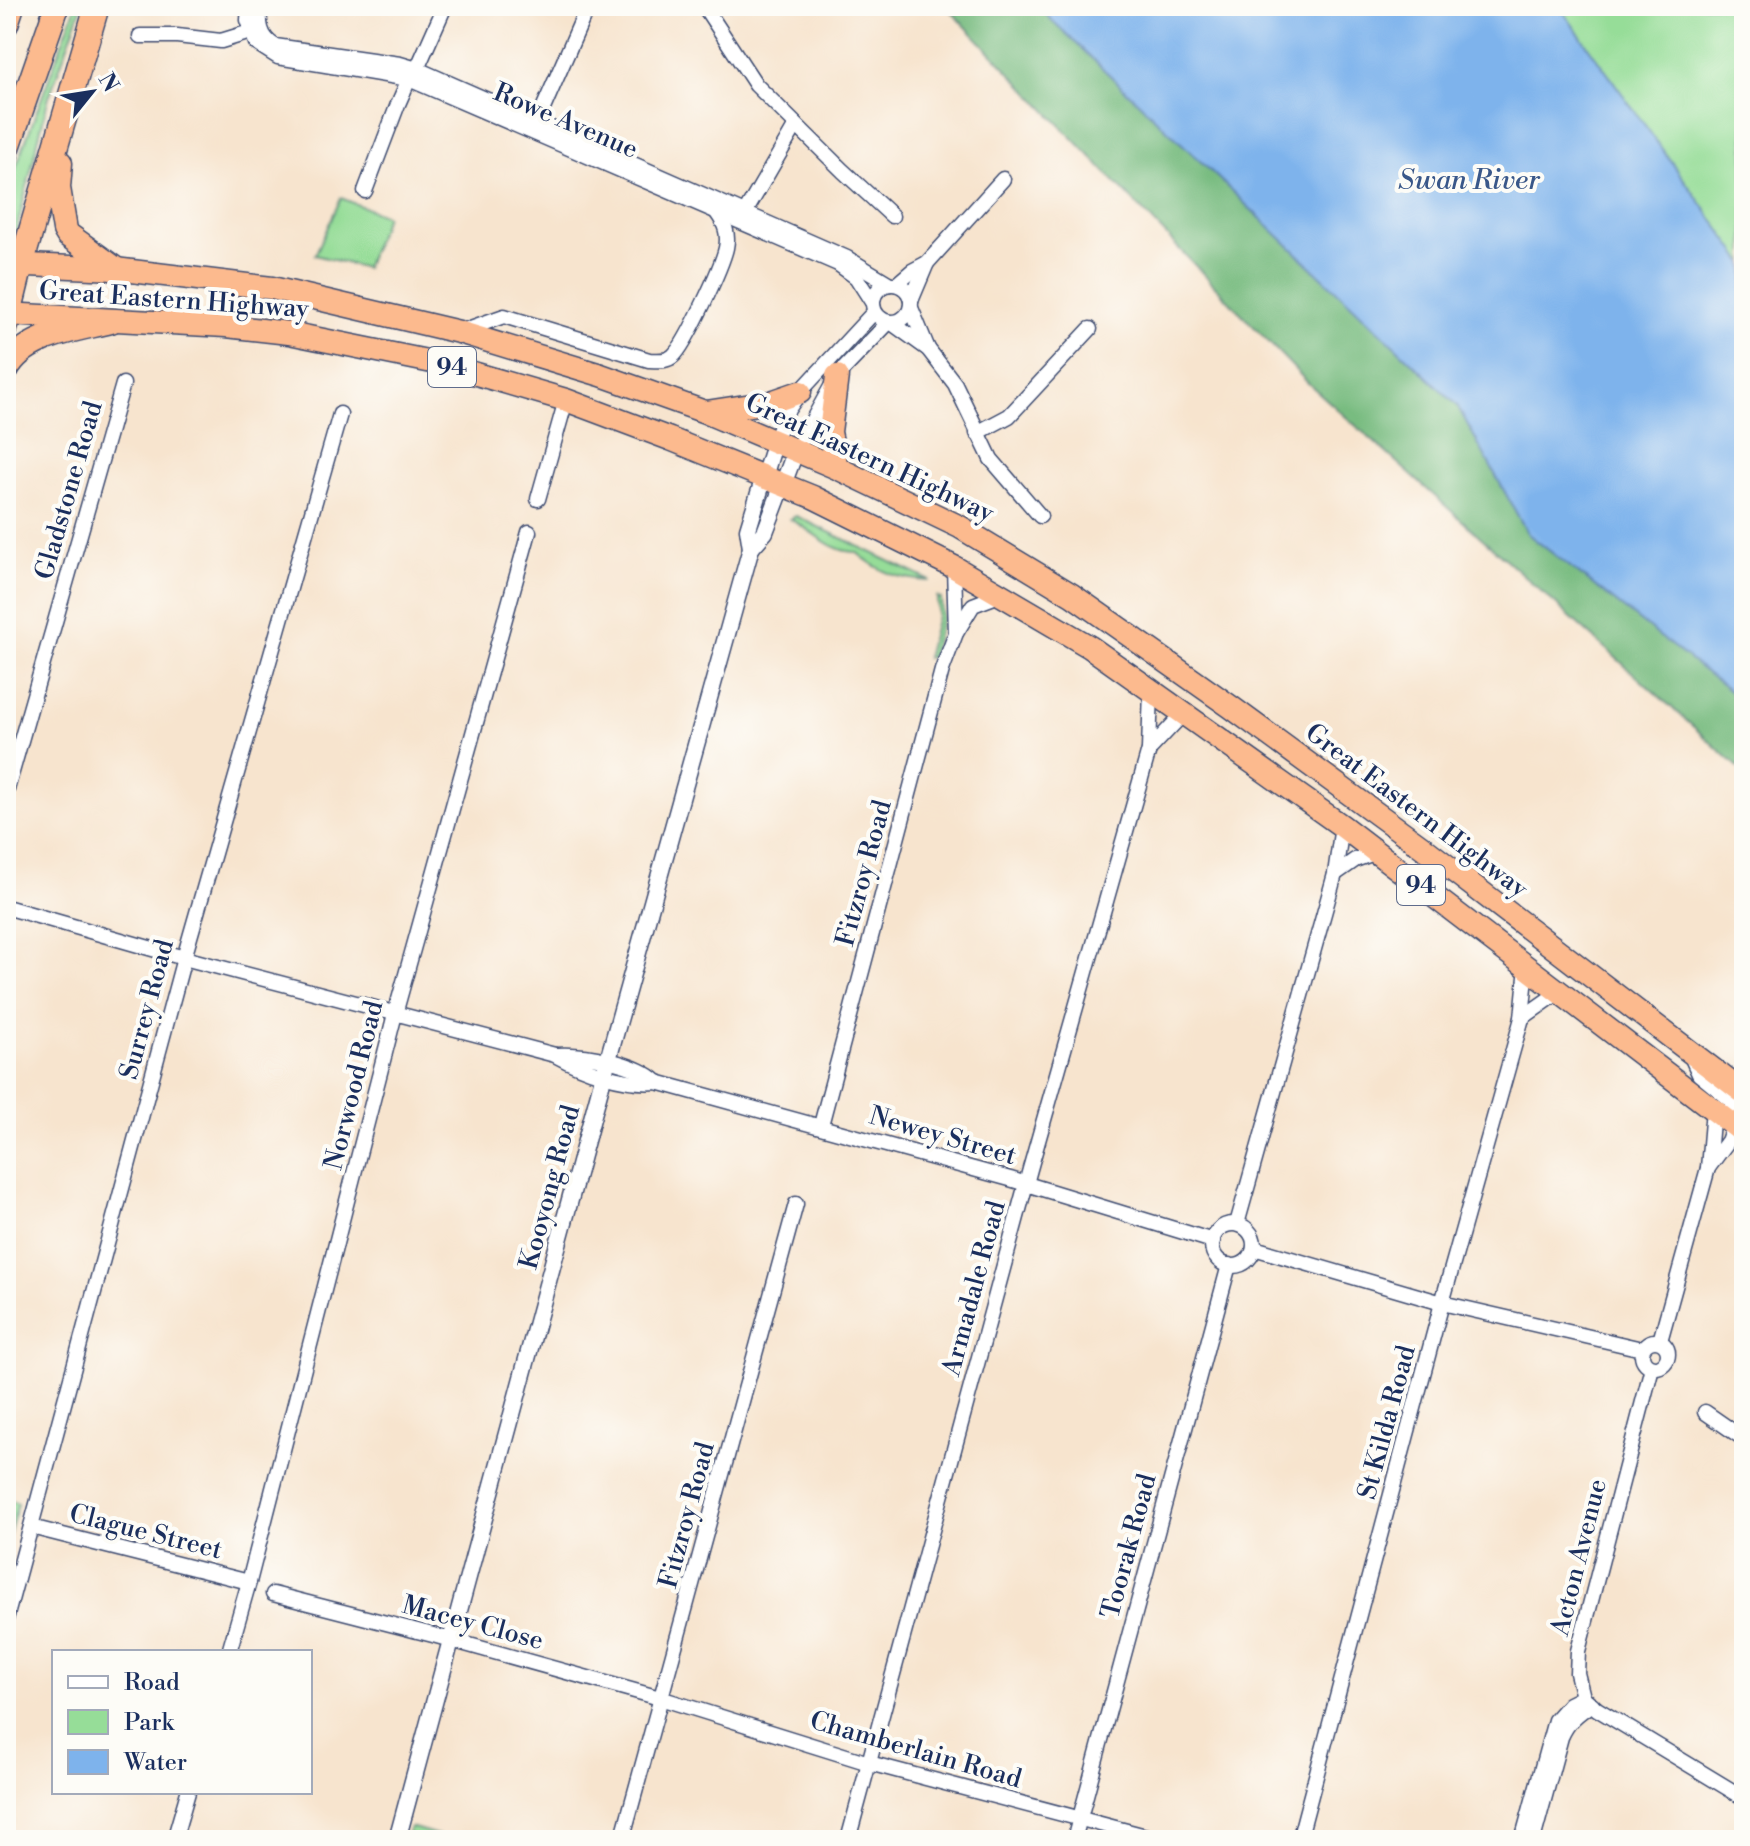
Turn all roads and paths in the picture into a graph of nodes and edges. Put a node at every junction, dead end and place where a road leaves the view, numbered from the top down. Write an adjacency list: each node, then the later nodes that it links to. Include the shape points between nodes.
1 (12, 6): 9 (highway)
2 (57, 6): 16 (highway)
3 (97, 6): 13 (highway)
4 (249, 6): 10 (street)
5 (260, 6): 10 (street)
6 (445, 6): 12 (street)
7 (588, 6): 14 (street)
8 (704, 6): 15 (street, via 756,85)
9 (6, 24)
10 (256, 31): 11 (street, via 221,41); 12 (street, Rowe Avenue, via 275,46 400,64)
11 (140, 36)
12 (413, 74): 14 (street, Rowe Avenue); 18 (street)
13 (64, 117): 23 (highway); 24 (highway, via 58,188 65,230)
14 (536, 125): 19 (street, Rowe Avenue); 21 (street, Rowe Avenue)
15 (796, 125): 20 (street); 21 (street)
16 (6, 153)
17 (1003, 179): 22 (street)
18 (365, 191)
19 (716, 211): 21 (street, Rowe Avenue); 32 (street, via 727,232 726,249 687,335 665,361 504,316)
20 (892, 216)
21 (742, 217): 25 (street, Rowe Avenue, via 847,258); 27 (street, Rowe Avenue, via 838,264 856,277)
22 (927, 263): 25 (street); 26 (street)
23 (14, 264): 24 (highway, Great Eastern Highway / 94); 28 (highway)
24 (115, 269): 32 (highway, Great Eastern Highway / 94, via 272,288)
25 (894, 284): 26 (street, via 907,291); 27 (street, via 878,289)
26 (911, 304): 30 (street, via 904,318); 33 (street)
27 (873, 307): 30 (street, via 880,319); 37 (street)
28 (7, 318): 29 (highway, Great Eastern Highway / 94)
29 (111, 321): 34 (highway, via 41,341 24,349); 38 (highway, Great Eastern Highway / 94, via 289,333 442,364)
30 (890, 322): 33 (street); 35 (street)
31 (1090, 329): 41 (street, via 1009,416)
32 (459, 332): 39 (highway, Great Eastern Highway / 94)
33 (928, 349): 41 (street, via 955,384)
34 (6, 370)
35 (837, 376): 43 (street); 44 (highway, via 830,432)
36 (123, 384): 55 (street, Gladstone Road)
37 (800, 392): 39 (highway); 42 (street)
38 (566, 400): 45 (highway, Great Eastern Highway / 94); 46 (street)
39 (705, 412): 42 (highway, Great Eastern Highway / 94)
40 (340, 414): 60 (street, Surrey Road)
41 (977, 433): 47 (street, via 997,467)
42 (775, 441): 43 (highway, Great Eastern Highway / 94); 45 (street, Kooyong Road)
43 (796, 450): 44 (highway, Great Eastern Highway / 94); 45 (street, Kooyong Road)
44 (837, 468): 65 (highway, Great Eastern Highway / 94, via 960,527 1072,595 1421,846)
45 (772, 479): 49 (highway, Great Eastern Highway / 94); 66 (street, Kooyong Road, via 765,532 751,548)
46 (538, 499)
47 (1040, 516)
48 (529, 532): 63 (street, Norwood Road)
49 (954, 567): 50 (highway, Great Eastern Highway / 94); 51 (street, Fitzroy Road)
50 (1002, 594): 51 (street, Fitzroy Road, via 973,605); 52 (highway, Great Eastern Highway / 94)
51 (956, 633): 69 (street, Fitzroy Road)
52 (1151, 689): 53 (highway, Great Eastern Highway / 94); 54 (street, Armadale Road)
53 (1184, 713): 54 (street, Armadale Road); 56 (highway, Great Eastern Highway / 94)
54 (1149, 750): 72 (street, Armadale Road)
55 (6, 793)
56 (1342, 826): 57 (highway, Great Eastern Highway / 94); 58 (street)
57 (1377, 852): 58 (street); 61 (highway, Great Eastern Highway / 94)
58 (1335, 874): 74 (street)
59 (6, 907): 60 (street, Newey Street)
60 (184, 958): 63 (street, Newey Street); 84 (street, Surrey Road)
61 (1527, 966): 62 (highway, Great Eastern Highway / 94); 64 (street, St Kilda Road)
62 (1559, 992): 64 (street); 68 (highway, Great Eastern Highway / 94)
63 (395, 1014): 66 (street, Newey Street, via 555,1055 573,1065); 85 (street, Norwood Road)
64 (1522, 1018): 78 (street, St Kilda Road)
65 (1690, 1052): 67 (highway, Great Eastern Highway / 94); 70 (street, via 1699,1074 1735,1106)
66 (606, 1068): 69 (street, Newey Street, via 644,1083); 88 (street, Kooyong Road)
67 (1744, 1093)
68 (1713, 1109): 70 (highway, Great Eastern Highway / 94); 71 (street)
69 (821, 1125): 72 (street, Newey Street)
70 (1739, 1130): 71 (street)
71 (1708, 1168): 79 (street)
72 (1026, 1184): 75 (street, Newey Street); 92 (street, Armadale Road)
73 (796, 1204): 90 (street, Fitzroy Road)
74 (1237, 1224): 75 (street, via 1225,1225); 76 (street, via 1252,1236)
75 (1213, 1241): 77 (street, via 1214,1252)
76 (1254, 1248): 77 (street, via 1241,1264); 78 (street)
77 (1229, 1265): 95 (street, Toorak Road)
78 (1442, 1303): 80 (street); 102 (street, St Kilda Road)
79 (1660, 1341): 80 (street); 81 (street, via 1668,1355 1659,1367)
80 (1642, 1349): 81 (street, via 1643,1360)
81 (1652, 1367): 91 (street, Acton Avenue, via 1578,1651 1577,1673)
82 (1705, 1412): 83 (street)
83 (1744, 1439)
84 (31, 1527): 85 (street, Clague Street); 87 (street, Surrey Road)
85 (249, 1582): 89 (street, Norwood Road)
86 (273, 1594): 88 (street, Macey Close)
87 (6, 1619)
88 (451, 1640): 90 (street, Macey Close); 97 (street, Kooyong Road)
89 (230, 1650)
90 (660, 1698): 92 (street, Chamberlain Road); 98 (street, Fitzroy Road)
91 (1587, 1701): 94 (street); 103 (street, via 1569,1704 1555,1720); 104 (street, via 1561,1737)
92 (869, 1763): 95 (street, Chamberlain Road); 99 (street, Armadale Road)
93 (187, 1794): 96 (street)
94 (1744, 1798)
95 (1080, 1819): 100 (street, Toorak Road); 101 (street, Chamberlain Road)
96 (174, 1840)
97 (397, 1840)
98 (622, 1840)
99 (848, 1840)
100 (1074, 1840)
101 (1161, 1840)
102 (1299, 1840)
103 (1522, 1840)
104 (1533, 1840)

